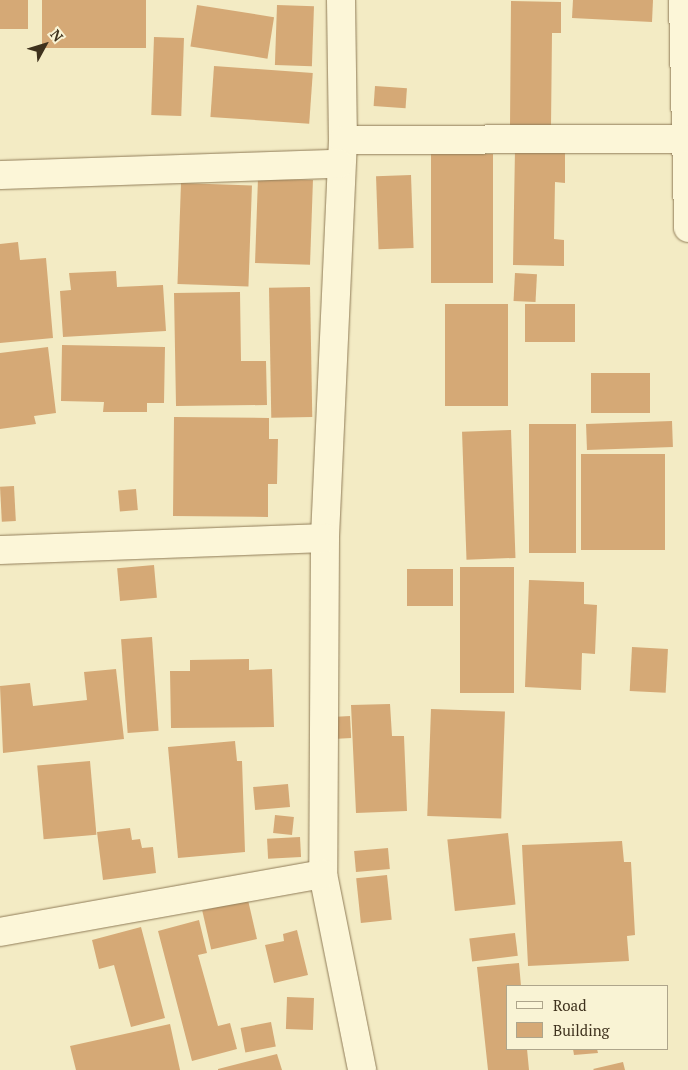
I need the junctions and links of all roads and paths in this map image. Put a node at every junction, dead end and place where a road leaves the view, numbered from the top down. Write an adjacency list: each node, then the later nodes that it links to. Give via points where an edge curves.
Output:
1 (341, 0): 5 (street)
2 (683, 0): 3 (street)
3 (686, 94): 4 (street)
4 (683, 139): 5 (street); 7 (street)
5 (341, 152): 6 (street); 8 (street)
6 (0, 175)
7 (688, 228)
8 (325, 538): 9 (street); 10 (street)
9 (0, 550)
10 (323, 874): 11 (street); 12 (street)
11 (0, 932)
12 (362, 1070)

